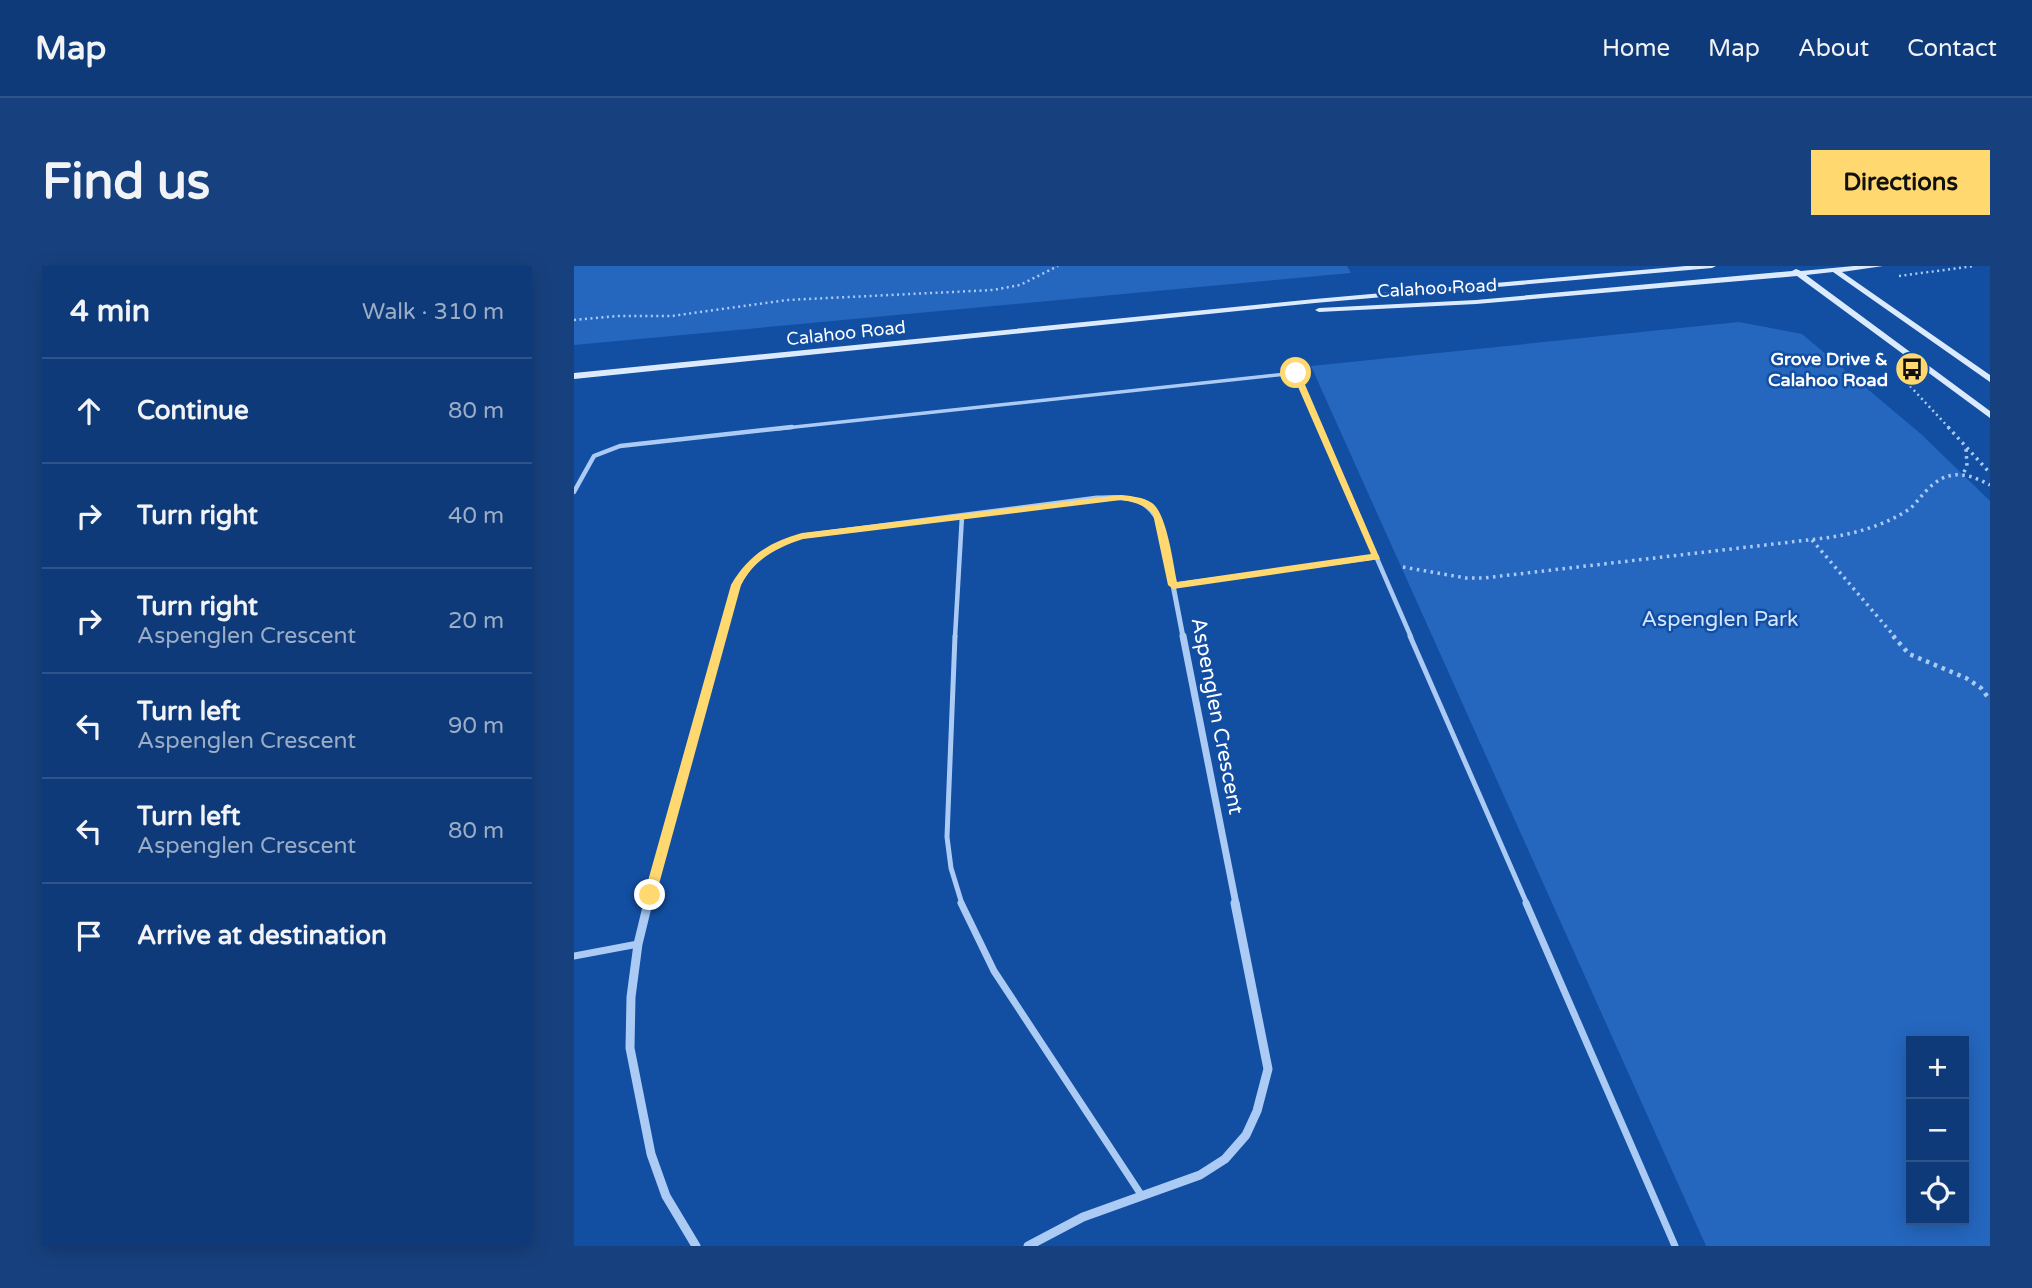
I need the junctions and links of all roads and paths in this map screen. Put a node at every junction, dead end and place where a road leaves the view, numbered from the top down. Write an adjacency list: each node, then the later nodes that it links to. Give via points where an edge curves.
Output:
1 (1058, 266): 9 (path, via 1020,285 993,290 788,300 672,316)
2 (1712, 266): 10 (street, Calahoo Road)
3 (1790, 266): 7 (street)
4 (1880, 266): 6 (street, Calahoo Road)
5 (1975, 266): 8 (path)
6 (1832, 268): 7 (street, Calahoo Road); 12 (street)
7 (1799, 273): 10 (street, Calahoo Road, via 1476,302); 14 (street)
8 (1896, 276)
9 (574, 320)
10 (1122, 322): 11 (street, Calahoo Road)
11 (574, 376)
12 (1990, 379)
13 (1908, 385): 15 (path)
14 (1990, 415)
15 (1966, 448): 16 (path); 17 (path)
16 (1964, 472): 18 (path); 21 (path, via 1941,477 1911,508 1879,525)
17 (1990, 473)
18 (1990, 485)
19 (574, 492): 22 (lane, via 594,456 620,446 1296,373)
20 (962, 516): 24 (street, Aspenglen Crescent, via 1097,498 1137,499 1157,514); 26 (street, Aspenglen Crescent, via 802,536 777,544 745,570 736,585); 28 (lane, via 947,791 947,837 958,898 994,971)
21 (1812, 540): 23 (path, via 1484,578 1416,567); 25 (path, via 1909,654 1966,678)
22 (1377, 557): 23 (lane); 24 (lane)
23 (1382, 569): 31 (lane)
24 (1173, 585): 28 (street, Aspenglen Crescent, via 1268,1069 1261,1104 1246,1135 1223,1161 1195,1179)
25 (1990, 700)
26 (638, 944): 27 (lane); 29 (street, Aspenglen Crescent, via 630,1048 651,1154 666,1196)
27 (574, 956)
28 (1142, 1196): 30 (street, Aspenglen Crescent, via 1078,1220)
29 (696, 1246)
30 (1028, 1246)
31 (1675, 1246)

